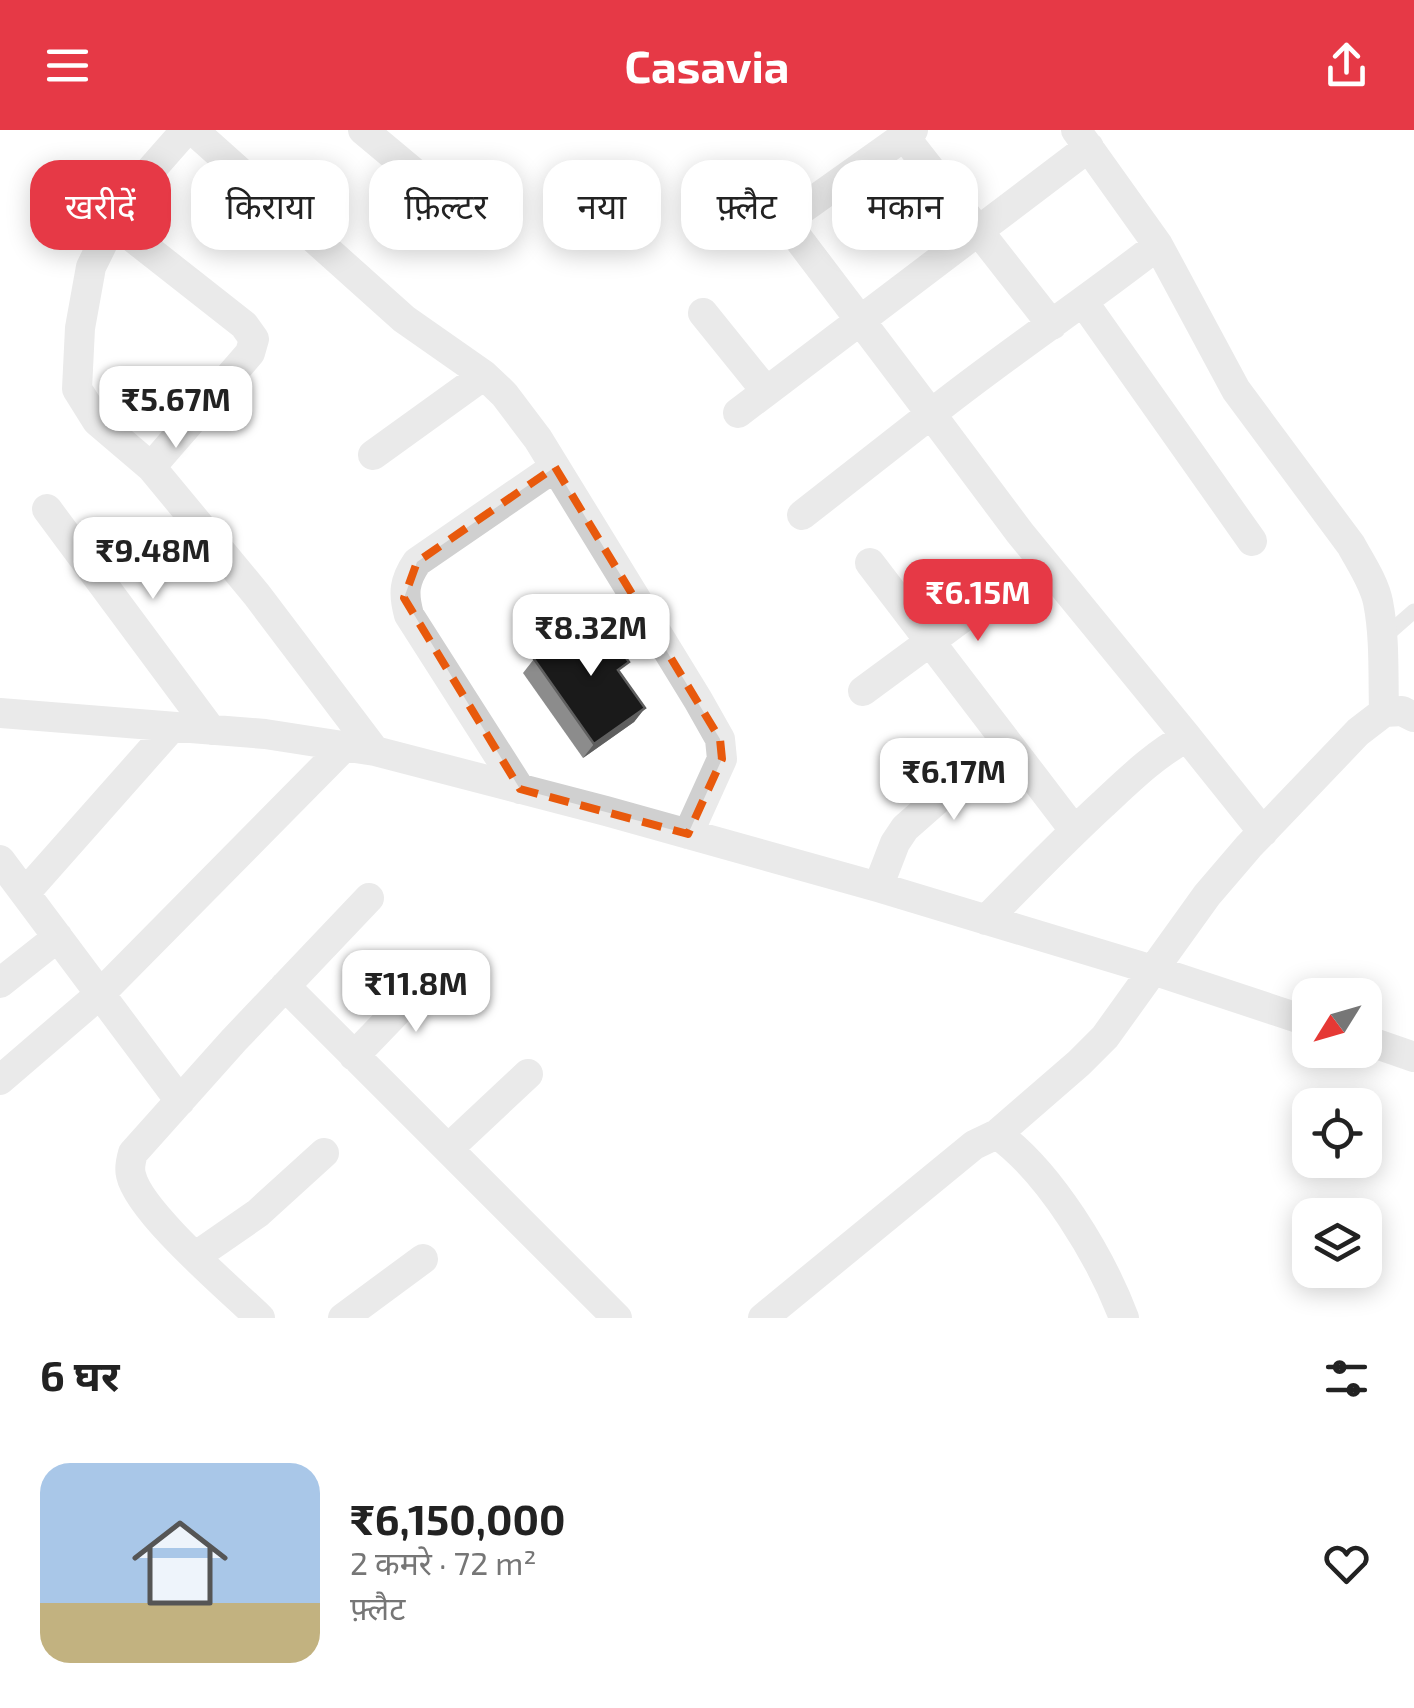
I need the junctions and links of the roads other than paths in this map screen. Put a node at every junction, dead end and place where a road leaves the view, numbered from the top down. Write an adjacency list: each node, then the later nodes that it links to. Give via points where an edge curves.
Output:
1 (190, 130): 5 (street); 15 (street, via 404,319)
2 (363, 130): 6 (street)
3 (909, 133): 7 (street); 13 (street, via 785,221)
4 (1083, 139): 7 (street); 8 (street)
5 (162, 160)
6 (399, 160)
7 (979, 230): 13 (street); 14 (street)
8 (1158, 245): 11 (street); 28 (street, via 1236,390 1351,545 1378,598)
9 (100, 250): 20 (street, via 80,328 77,389 98,421)
10 (148, 250): 20 (street, via 254,339 250,353)
11 (1084, 303): 14 (street); 24 (street)
12 (703, 313): 16 (street)
13 (860, 320): 16 (street); 18 (street)
14 (1052, 325): 18 (street)
15 (484, 375): 19 (street); 21 (street)
16 (766, 391): 17 (street)
17 (738, 412)
18 (931, 414): 23 (street); 35 (street)
19 (373, 455)
20 (151, 467): 38 (street)
21 (556, 467): 39 (street, via 417,562 406,578 410,615); 42 (street, via 720,739 722,759)
22 (47, 509): 34 (street)
23 (802, 514)
24 (1252, 541)
25 (870, 563): 29 (street)
26 (992, 596): 29 (street)
27 (1414, 611): 28 (lane)
28 (1382, 640): 31 (street)
29 (928, 642): 30 (street); 36 (street)
30 (864, 691)
31 (1404, 710): 41 (street, via 1358,732)
32 (0, 714): 33 (street)
33 (172, 727): 34 (street); 45 (street)
34 (211, 730): 37 (street)
35 (1186, 737): 40 (street); 41 (street)
36 (1004, 741): 40 (street); 44 (street, via 905,828)
37 (344, 746): 38 (street); 53 (street)
38 (375, 751): 39 (street)
39 (520, 788): 42 (street)
40 (1074, 830): 47 (street)
41 (1263, 832): 49 (street)
42 (688, 834): 44 (street)
43 (0, 860): 45 (street)
44 (878, 887): 47 (street)
45 (25, 893): 48 (street)
46 (369, 898): 52 (street)
47 (986, 920): 49 (street)
48 (58, 938): 51 (street); 53 (street)
49 (1153, 970): 54 (street); 61 (street, via 1105,1037)
50 (436, 972): 56 (street)
51 (0, 984)
52 (285, 986): 56 (street); 60 (street)
53 (100, 994): 59 (street); 60 (street)
54 (1292, 1016)
55 (1382, 1046): 57 (street)
56 (354, 1056): 62 (street)
57 (1414, 1056)
58 (528, 1074): 62 (street)
59 (0, 1080)
60 (180, 1100): 64 (street, via 132,1152 129,1171 159,1221)
61 (997, 1134): 69 (street, via 974,1145); 70 (street, via 1058,1198 1112,1285)
62 (448, 1149): 68 (street)
63 (324, 1154): 64 (street, via 258,1213)
64 (196, 1256): 66 (street)
65 (423, 1259): 67 (street)
66 (260, 1318)
67 (343, 1318)
68 (617, 1318)
69 (763, 1318)
70 (1124, 1318)

